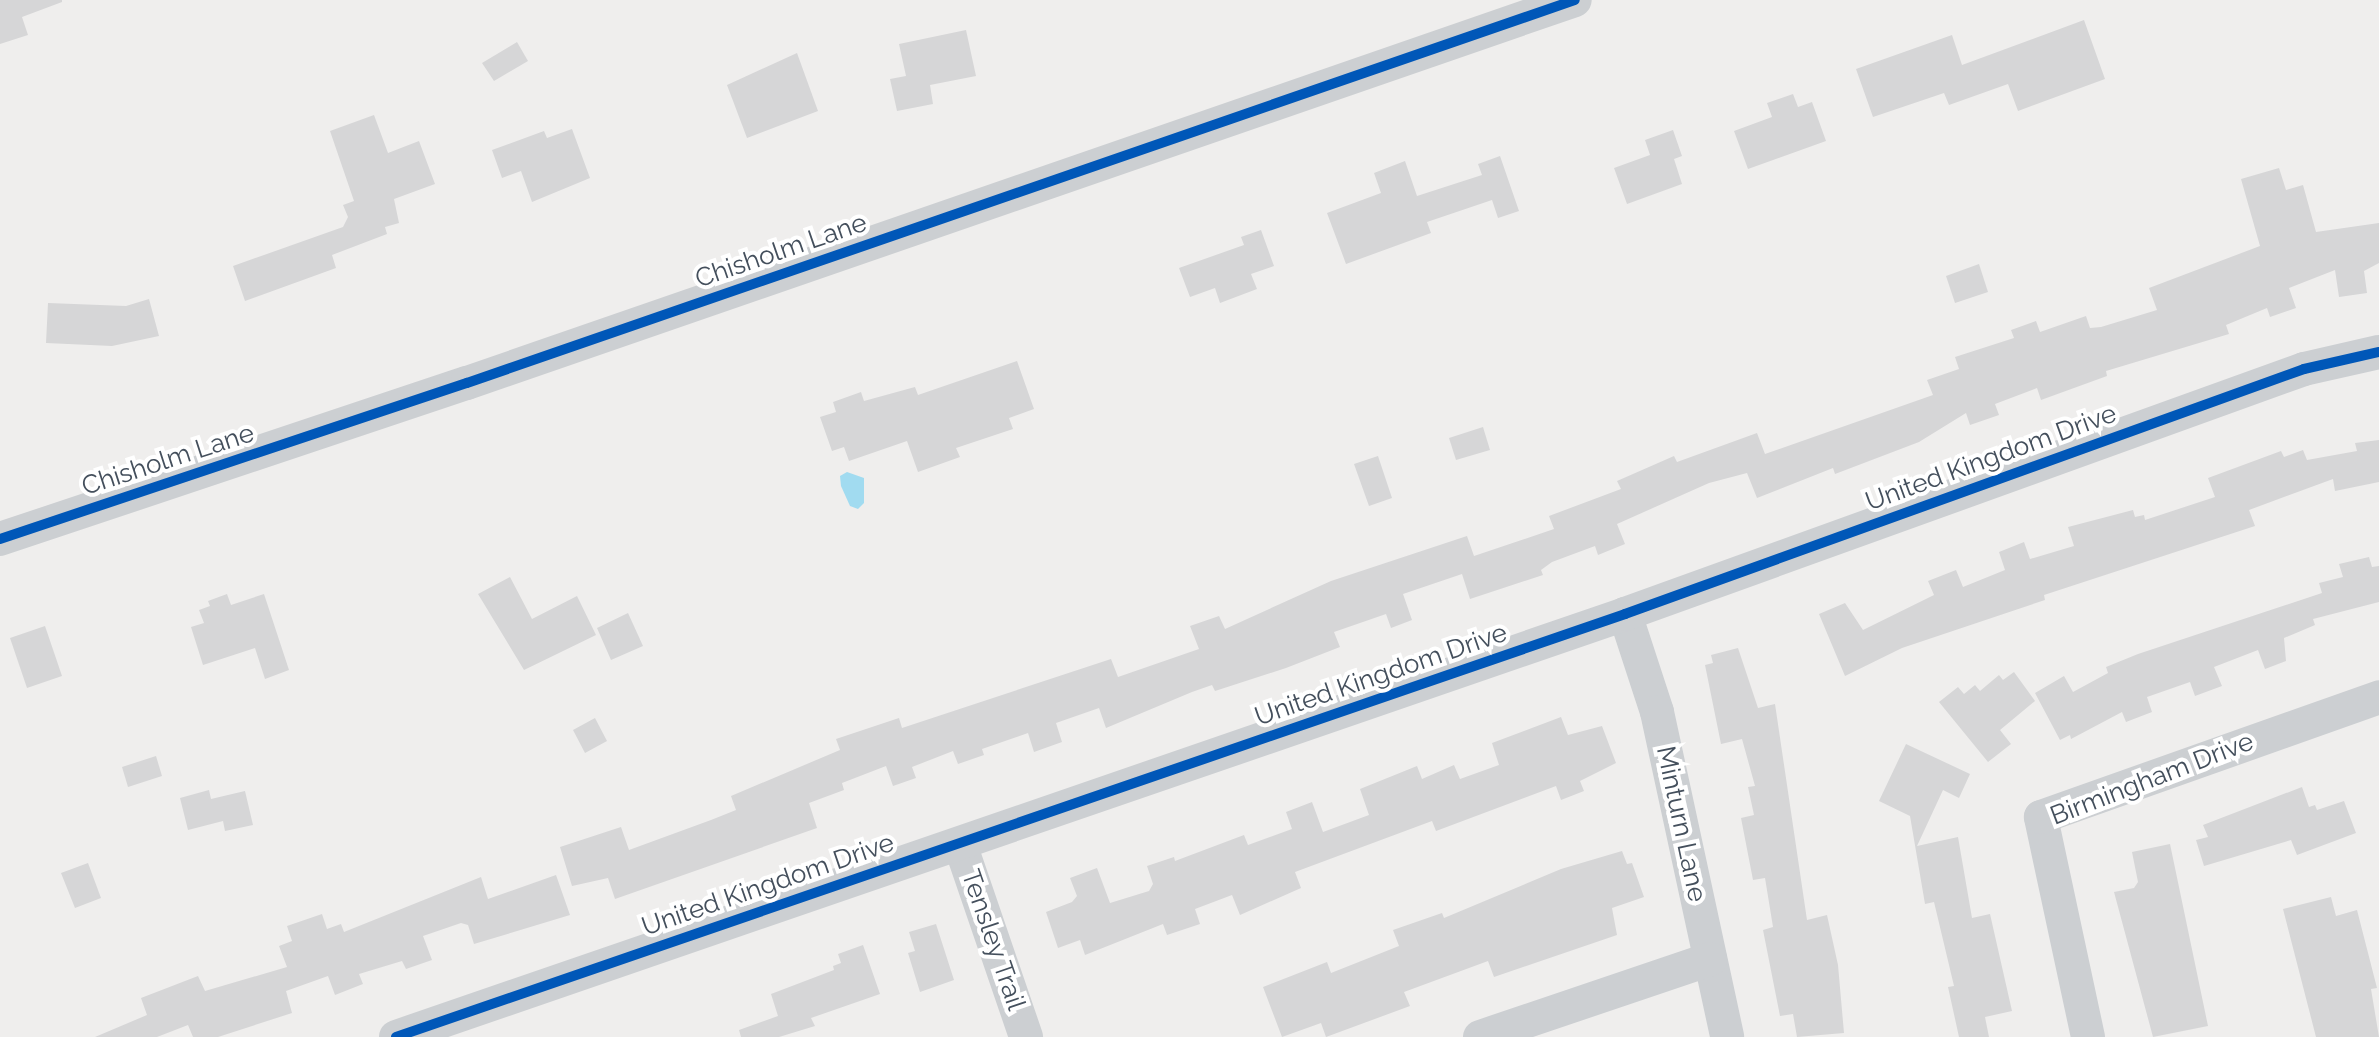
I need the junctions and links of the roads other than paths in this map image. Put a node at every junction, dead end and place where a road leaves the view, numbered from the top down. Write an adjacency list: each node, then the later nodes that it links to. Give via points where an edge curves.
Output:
1 (1575, 0): 3 (street, Chisholm Lane)
2 (2379, 352): 4 (street, United Kingdom Drive, via 2304,369)
3 (0, 539)
4 (1625, 614): 6 (street, United Kingdom Drive); 7 (street, Minturn Lane, via 1657,712)
5 (2379, 697): 12 (street, Birmingham Drive, via 2041,817)
6 (960, 844): 8 (street, United Kingdom Drive); 9 (street, Tensley Trail)
7 (1710, 959): 10 (street); 11 (street, Minturn Lane)
8 (396, 1037)
9 (1026, 1037)
10 (1480, 1037)
11 (1727, 1037)
12 (2088, 1037)

